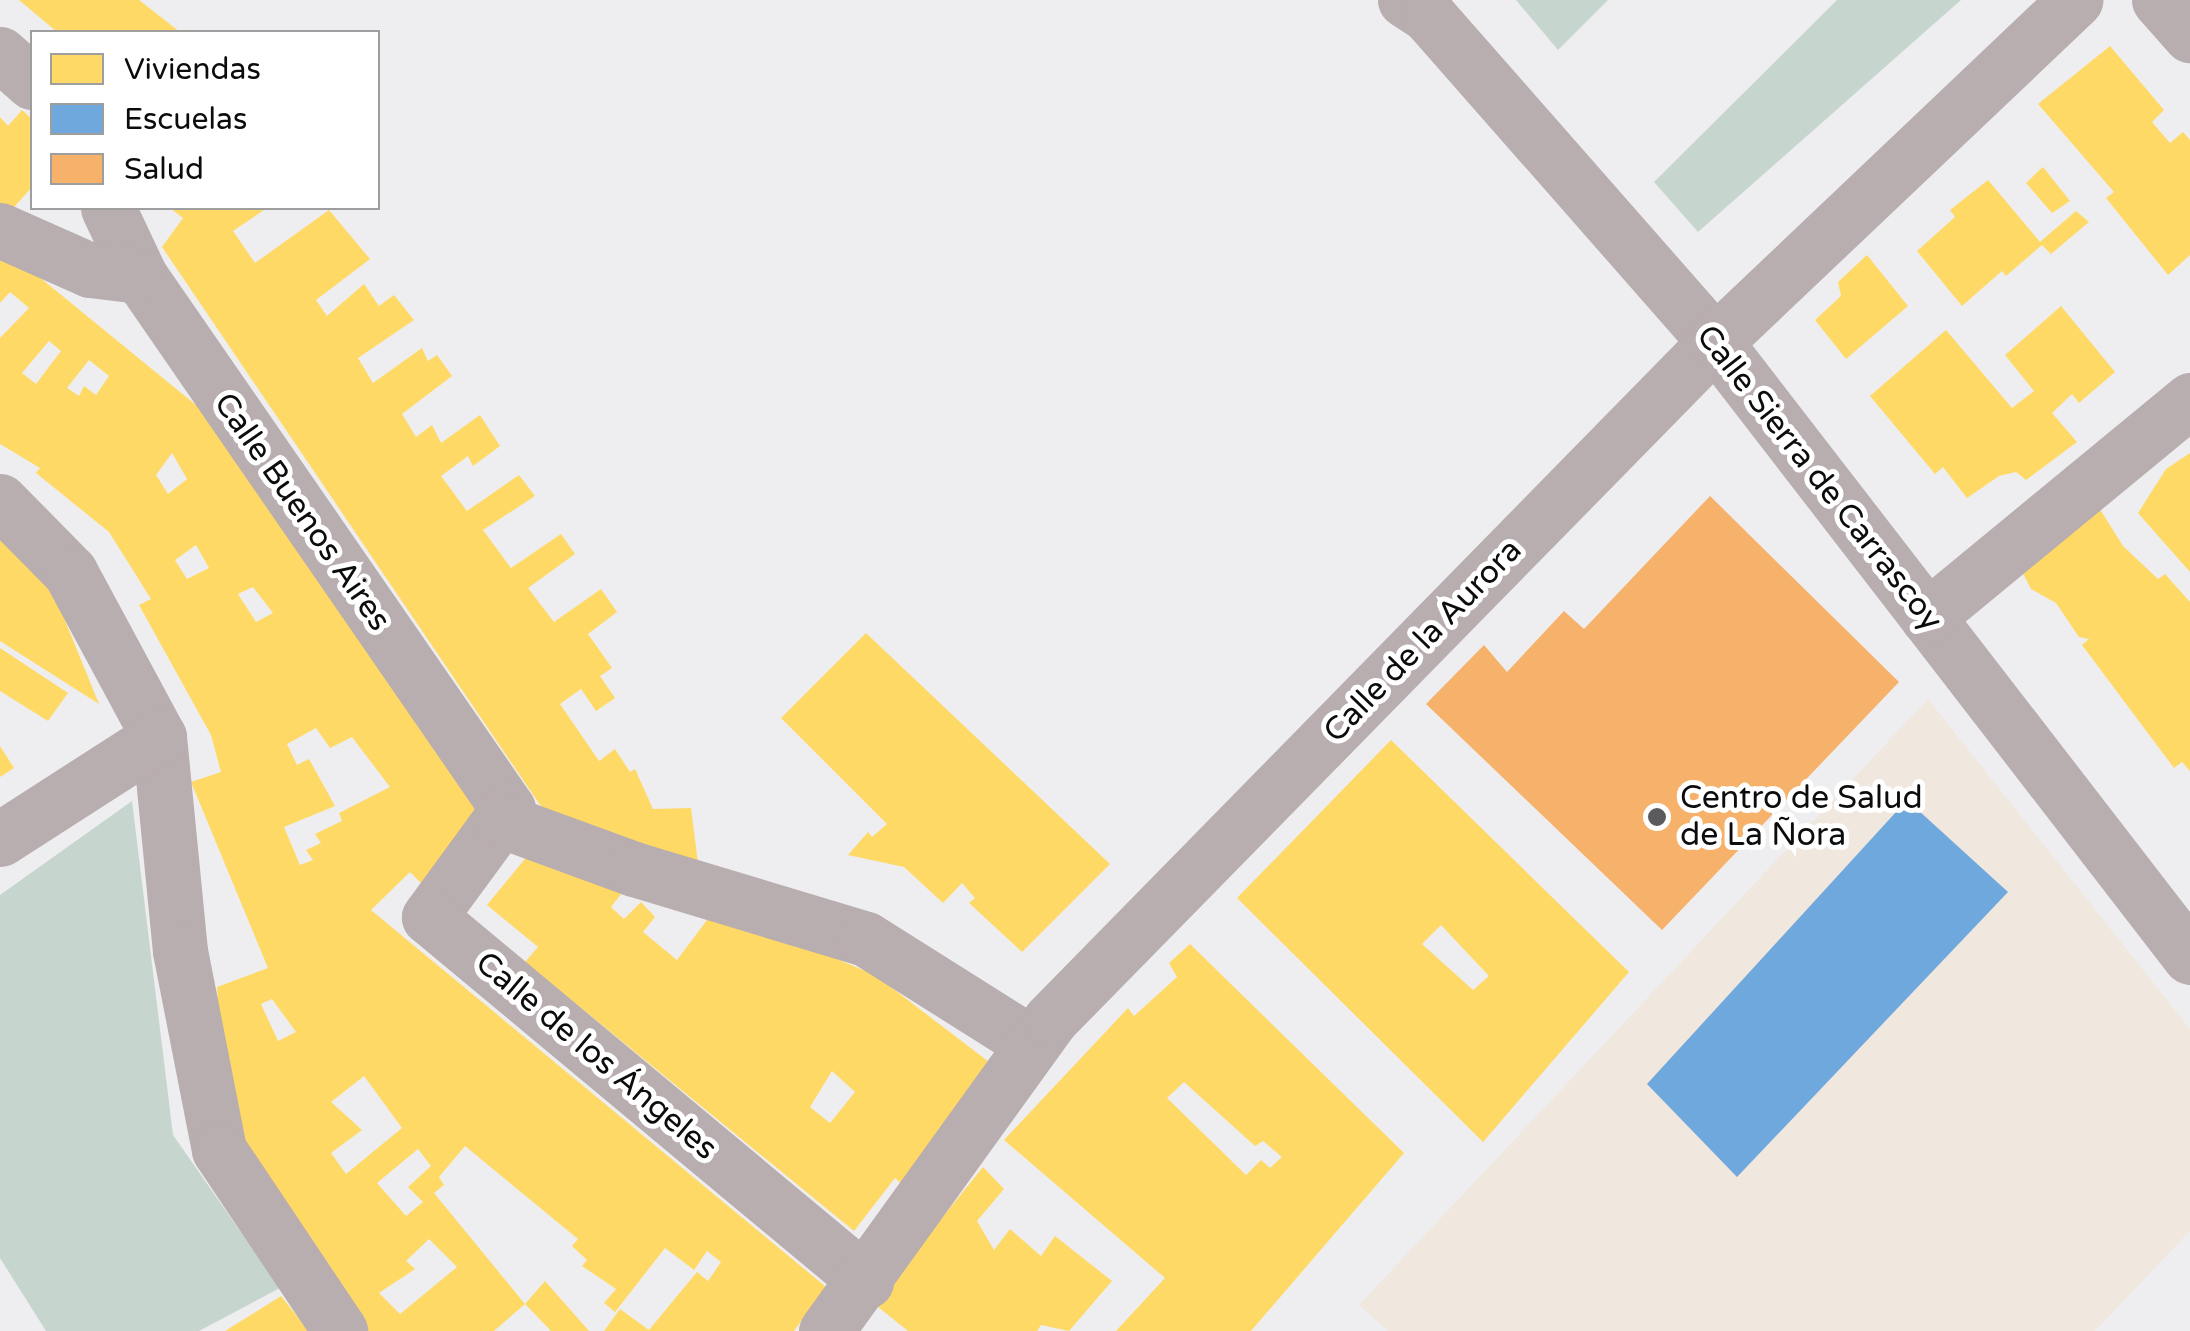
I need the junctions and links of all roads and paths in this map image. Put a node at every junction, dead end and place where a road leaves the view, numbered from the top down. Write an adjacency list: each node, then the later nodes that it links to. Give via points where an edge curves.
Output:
1 (2075, 0): 10 (street, Calle de la Aurora)
2 (2159, 0): 4 (street)
3 (1426, 5): 10 (street, Calle Sierra de Carrascoy)
4 (2190, 35)
5 (0, 54): 6 (street)
6 (30, 80)
7 (109, 210): 9 (street, Calle Buenos Aires)
8 (0, 230): 9 (street, via 90,270)
9 (140, 276): 15 (street, Calle Buenos Aires)
10 (1716, 342): 13 (street, Calle Sierra de Carrascoy); 18 (street, Calle de la Aurora)
11 (2190, 400): 13 (street)
12 (0, 501): 14 (street, via 70,572)
13 (1927, 617): 17 (street, Calle Sierra de Carrascoy)
14 (159, 737): 16 (street); 20 (street, via 180,950 218,1150)
15 (504, 815): 18 (street, via 634,870 866,939); 19 (street, Calle de los Ángeles, via 429,917)
16 (0, 839)
17 (2190, 957)
18 (1033, 1044): 19 (street, Calle de la Aurora)
19 (866, 1281): 21 (street, Calle de la Aurora)
20 (340, 1331)
21 (826, 1331)

